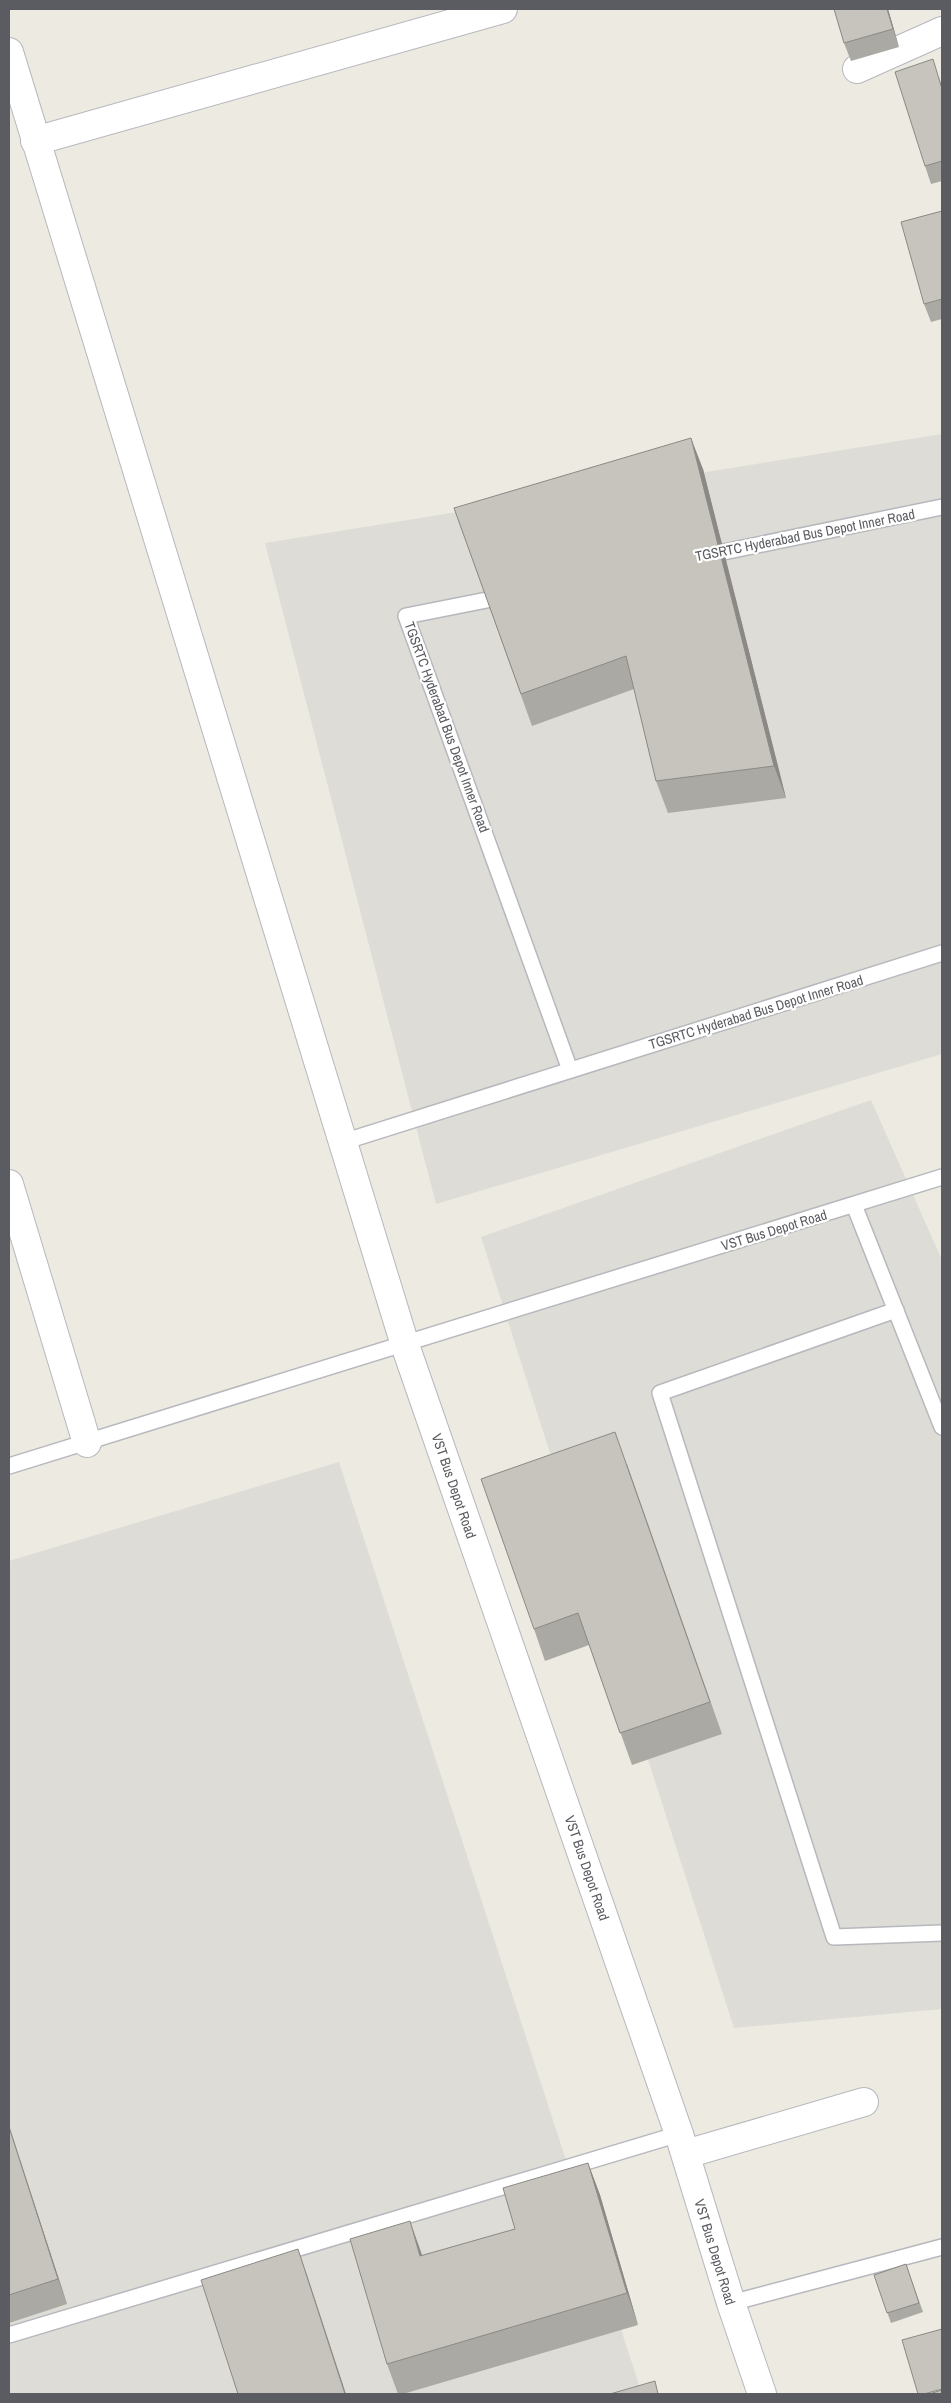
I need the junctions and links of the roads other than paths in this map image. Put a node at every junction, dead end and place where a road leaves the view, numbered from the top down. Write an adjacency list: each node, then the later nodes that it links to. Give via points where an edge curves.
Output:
1 (503, 9): 5 (street)
2 (942, 31): 4 (street)
3 (9, 52): 5 (street)
4 (857, 69)
5 (35, 141): 11 (street)
6 (942, 508): 7 (lane, TGSRTC Hyderabad Bus Depot Inner Road)
7 (689, 559)
8 (523, 593): 10 (lane, TGSRTC Hyderabad Bus Depot Inner Road, via 406,616)
9 (942, 954): 10 (lane, TGSRTC Hyderabad Bus Depot Inner Road)
10 (570, 1070): 11 (lane, TGSRTC Hyderabad Bus Depot Inner Road)
11 (343, 1142): 16 (street)
12 (942, 1177): 14 (lane, VST Bus Depot Road)
13 (9, 1184): 18 (street)
14 (854, 1205): 15 (lane); 16 (lane, VST Bus Depot Road)
15 (896, 1310): 17 (lane); 20 (lane, via 660,1394 834,1938)
16 (405, 1345): 18 (lane, VST Bus Depot Road); 22 (street, VST Bus Depot Road)
17 (942, 1427)
18 (87, 1442): 19 (lane, VST Bus Depot Road)
19 (9, 1466)
20 (942, 1933)
21 (864, 2102): 22 (street)
22 (682, 2144): 24 (street, VST Bus Depot Road); 25 (lane)
23 (942, 2247): 24 (lane)
24 (730, 2303): 26 (street, VST Bus Depot Road)
25 (9, 2335)
26 (762, 2394)

